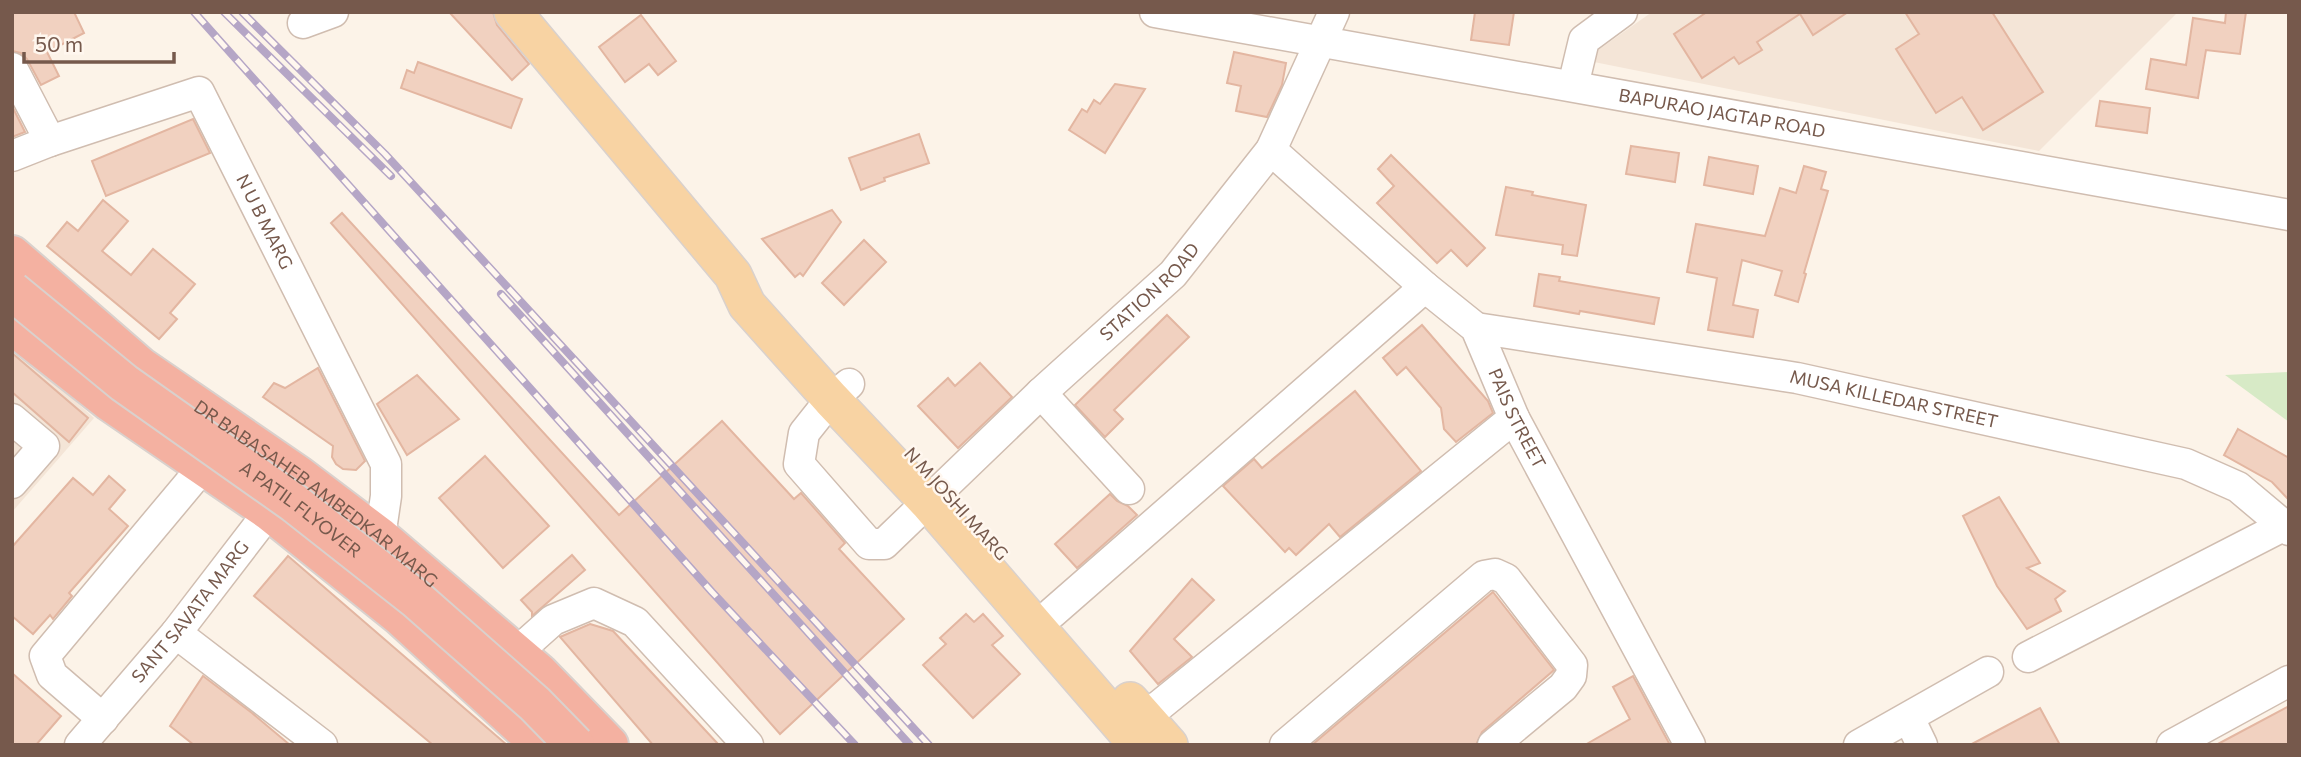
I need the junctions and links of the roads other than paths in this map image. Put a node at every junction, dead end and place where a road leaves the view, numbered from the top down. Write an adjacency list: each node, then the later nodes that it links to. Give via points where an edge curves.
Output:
1 (333, 12): 6 (street)
2 (513, 12): 19 (main road, N M JOSHI MARG, via 733,275 763,288)
3 (1155, 12): 7 (street, BAPURAO JAGTAP ROAD)
4 (1334, 12): 7 (street, STATION ROAD)
5 (1622, 12): 9 (street, via 1584,40)
6 (303, 23)
7 (1320, 40): 9 (street, BAPURAO JAGTAP ROAD); 11 (street, STATION ROAD)
8 (12, 68): 10 (street)
9 (1573, 86): 13 (street, BAPURAO JAGTAP ROAD)
10 (50, 141): 12 (street, N U B MARG); 30 (street, N U B MARG, via 199,92 386,464)
11 (1271, 150): 15 (street, PAIS STREET); 20 (street, STATION ROAD, via 1173,274)
12 (12, 156)
13 (2289, 215)
14 (12, 255): 24 (highway, DR BABASAHEB AMBEDKAR MARG, via 141,367)
15 (1425, 287): 18 (street, PAIS STREET); 31 (street)
16 (12, 291): 43 (highway, A PATIL FLYOVER, bridge, via 124,383 295,503 406,592)
17 (12, 325): 23 (highway)
18 (1476, 328): 21 (street, PAIS STREET); 29 (street, MUSA KILLEDAR STREET, via 1797,378 2186,464 2238,486)
19 (840, 392): 27 (main road, N M JOSHI MARG); 27 (street, STATION ROAD, via 804,433 799,464 869,544 884,544)
20 (1041, 393): 26 (street); 27 (street, STATION ROAD)
21 (1514, 418): 39 (street); 48 (street, PAIS STREET)
22 (12, 419): 25 (street, via 44,446)
23 (202, 467): 28 (highway); 38 (street, via 45,656 52,675)
24 (298, 475): 28 (street, SANT SAVATA MARG); 30 (highway, DR BABASAHEB AMBEDKAR MARG)
25 (12, 483)
26 (1129, 489)
27 (935, 495): 31 (main road, N M JOSHI MARG); 39 (main road, N M JOSHI MARG)
28 (269, 511): 32 (street, SANT SAVATA MARG); 40 (highway, via 401,617)
29 (2287, 528): 34 (street)
30 (380, 537): 33 (highway, DR BABASAHEB AMBEDKAR MARG)
31 (1052, 613): 39 (main road, N M JOSHI MARG)
32 (176, 632): 38 (street, SANT SAVATA MARG); 42 (street)
33 (516, 653): 44 (highway, DR BABASAHEB AMBEDKAR MARG); 45 (street, via 553,621 594,603 635,622)
34 (2028, 657)
35 (1988, 672): 37 (street)
36 (2289, 681): 51 (street)
37 (1909, 718): 49 (street); 50 (street)
38 (103, 719): 41 (street, SANT SAVATA MARG)
39 (1145, 735)
40 (533, 742)
41 (80, 745)
42 (322, 745)
43 (575, 745)
44 (609, 745)
45 (748, 745)
46 (1285, 745): 47 (street, via 1484,576 1495,574 1506,579 1572,665 1563,687)
47 (1493, 745)
48 (1690, 745)
49 (1859, 745)
50 (1922, 745)
51 (2172, 745)

